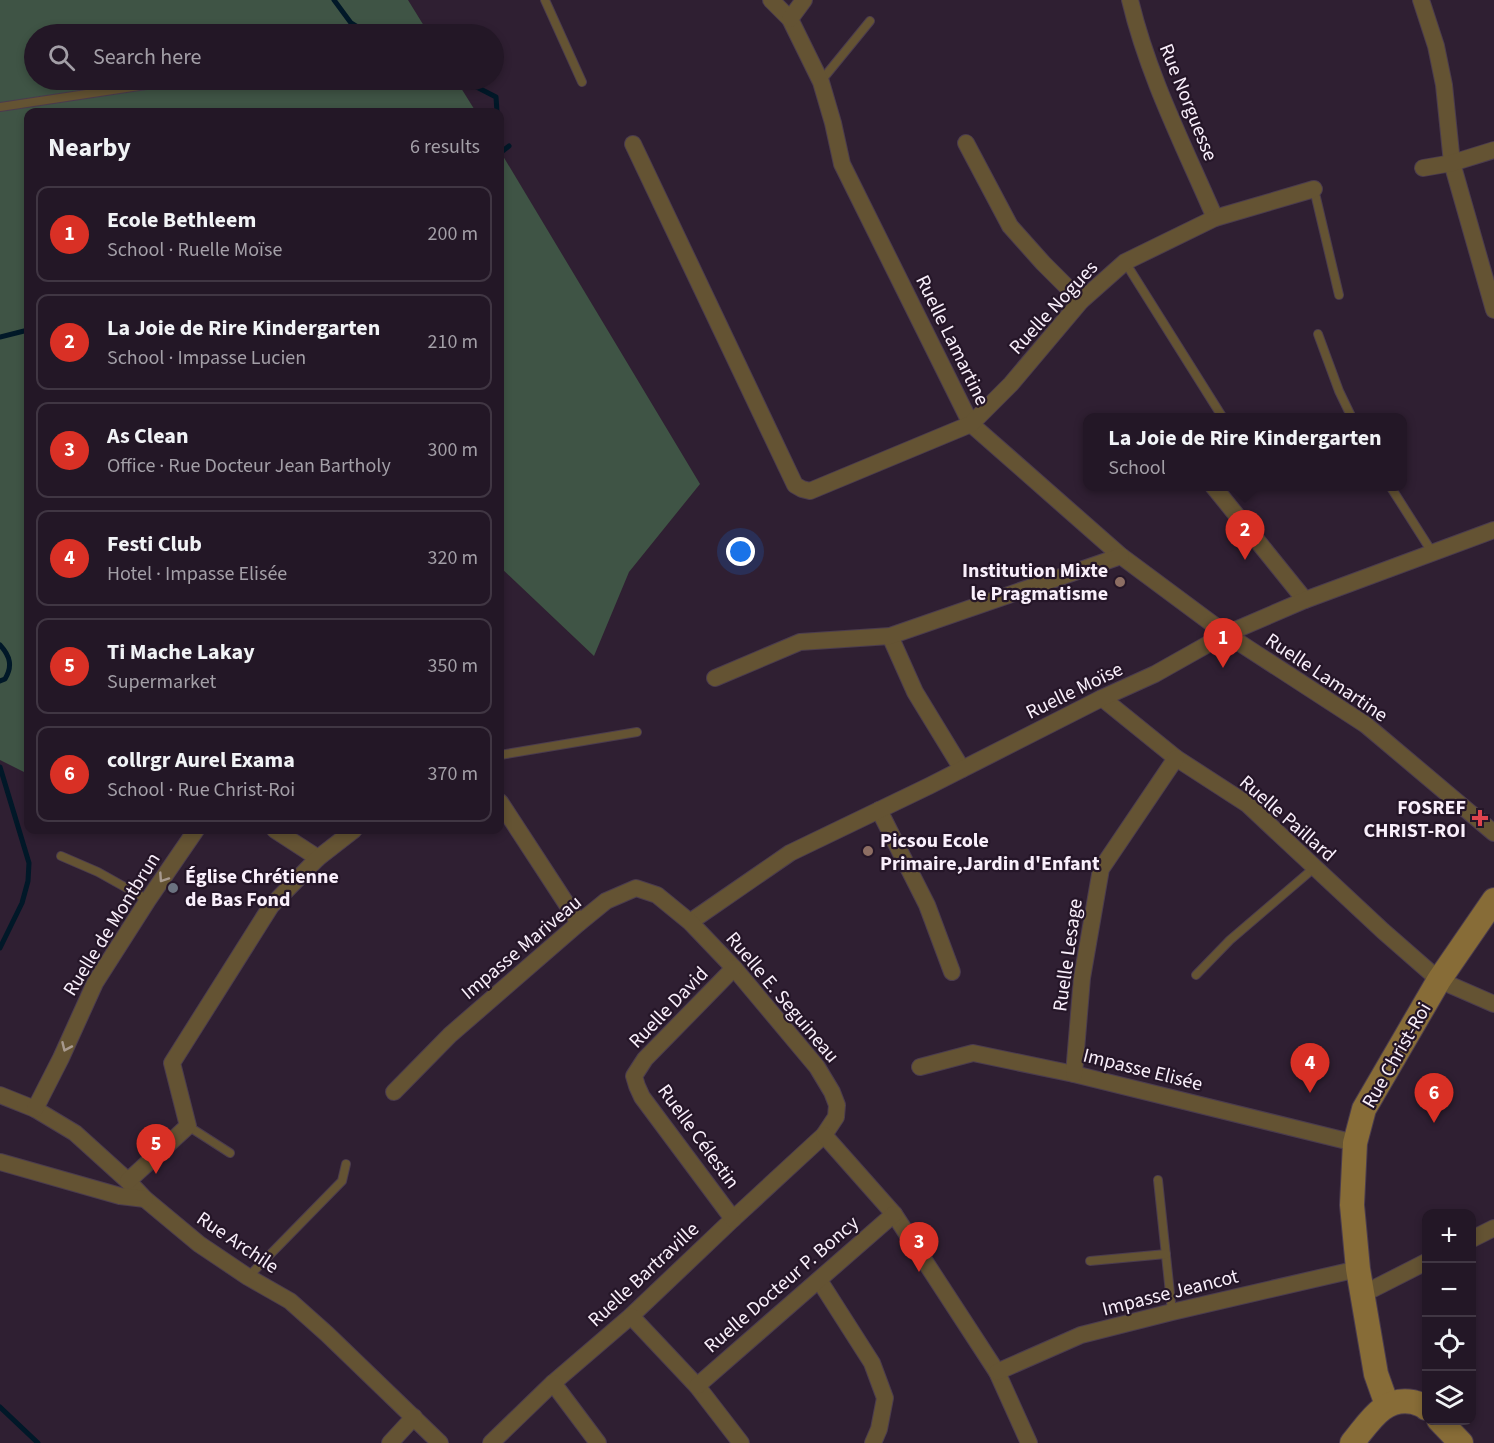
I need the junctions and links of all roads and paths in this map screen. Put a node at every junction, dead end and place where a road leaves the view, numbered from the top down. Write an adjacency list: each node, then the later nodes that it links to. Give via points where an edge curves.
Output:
1 (545, 0): 8 (lane)
2 (771, 0): 6 (street, Ruelle Lamartine)
3 (804, 0): 6 (street)
4 (1130, 0): 18 (street, Rue Norguesse, via 1157,86)
5 (1421, 0): 15 (street, via 1444,85)
6 (790, 19): 9 (street, Ruelle Lamartine)
7 (870, 21): 9 (lane)
8 (582, 82)
9 (821, 82): 26 (street, Ruelle Lamartine, via 842,164)
10 (113, 90): 11 (lane)
11 (0, 107)
12 (966, 143): 21 (street, via 1010,226)
13 (633, 144): 26 (street, via 795,484 810,491)
14 (1494, 150): 15 (street)
15 (1452, 163): 16 (street); 22 (street)
16 (1423, 168)
17 (1314, 189): 18 (street, Ruelle Nogues); 20 (lane)
18 (1215, 218): 19 (street, Ruelle Nogues)
19 (1125, 262): 21 (street, Ruelle Nogues); 24 (lane)
20 (1339, 295)
21 (1082, 301): 26 (street, Ruelle Nogues)
22 (1494, 310)
23 (1318, 334): 25 (lane)
24 (1220, 413)
25 (1350, 413)
26 (971, 424): 31 (street, Ruelle Lamartine)
27 (1217, 491): 32 (street)
28 (1393, 491): 30 (lane)
29 (1494, 530): 30 (street, Ruelle Moïse)
30 (1432, 552): 32 (street, Ruelle Moïse)
31 (1121, 555): 33 (street, Ruelle Lamartine); 34 (street)
32 (1305, 600): 33 (street, Ruelle Moïse)
33 (1226, 634): 36 (street, Ruelle Moïse); 43 (street, Ruelle Lamartine, via 1366,725)
34 (890, 636): 35 (street, via 800,642); 40 (street, via 915,692)
35 (715, 678)
36 (1102, 698): 39 (street, Ruelle Paillard); 40 (street, Ruelle Moïse)
37 (637, 732): 38 (lane)
38 (504, 754)
39 (1176, 758): 49 (street, Ruelle Paillard, via 1247,804); 60 (street, Ruelle Lesage, via 1101,869 1082,978)
40 (962, 769): 42 (street, Ruelle Moïse)
41 (504, 808): 53 (street)
42 (879, 810): 52 (street, Ruelle Moïse, via 790,853); 55 (street, via 927,905)
43 (1494, 833)
44 (193, 834): 50 (street, Ruelle de Montbrun, one-way to 50)
45 (281, 834): 48 (street)
46 (349, 834): 48 (street)
47 (61, 856): 50 (lane)
48 (318, 858): 65 (street, via 271,906 172,1063)
49 (1314, 868): 56 (lane, via 1230,939); 57 (street, Ruelle Paillard)
50 (148, 900): 64 (street, Ruelle de Montbrun, one-way to 64, via 95,983)
51 (1494, 900): 57 (street, Rue Christ-Roi)
52 (690, 922): 53 (street, Impasse Mariveau, via 657,895 636,888 606,901); 54 (street, Ruelle E. Seguineau)
53 (579, 923): 62 (street, Impasse Mariveau, via 450,1035)
54 (734, 968): 61 (street, Ruelle David, via 645,1059); 66 (street, Ruelle E. Seguineau, via 817,1067 832,1092 837,1104 836,1117)
55 (952, 972)
56 (1196, 975)
57 (1439, 980): 58 (street, Ruelle Paillard); 67 (street, Rue Christ-Roi, via 1364,1109)
58 (1494, 1004)
59 (920, 1067): 60 (street, Impasse Elisée, via 973,1053)
60 (1074, 1074): 67 (street, Impasse Elisée)
61 (634, 1076): 75 (street, Ruelle Célestin, via 642,1097)
62 (394, 1092)
63 (0, 1095): 64 (street, Rue Archile)
64 (35, 1109): 71 (street, Rue Archile, via 75,1133)
65 (188, 1126): 68 (lane); 71 (street)
66 (824, 1135): 74 (street); 75 (street, Ruelle Bartraville)
67 (1355, 1143): 81 (street, Rue Christ-Roi, via 1352,1205)
68 (230, 1153)
69 (0, 1162): 73 (street, via 120,1196)
70 (346, 1164): 82 (lane, via 342,1181)
71 (128, 1180): 73 (street, Rue Archile)
72 (1158, 1180): 78 (lane)
73 (145, 1199): 82 (street, Rue Archile)
74 (894, 1214): 83 (street, Ruelle Docteur P. Boncy); 87 (street)
75 (733, 1219): 86 (street, Ruelle Bartraville)
76 (1494, 1228): 77 (street)
77 (1476, 1237)
78 (1166, 1254): 79 (lane); 85 (lane)
79 (1090, 1261)
80 (1424, 1263): 84 (street)
81 (1358, 1269): 84 (street, Rue Christ-Roi); 85 (street, Impasse Jeancot)
82 (248, 1277): 92 (street, Rue Archile, via 290,1301)
83 (819, 1280): 89 (street, Ruelle Docteur P. Boncy); 99 (street, via 872,1363 885,1398)
84 (1363, 1294): 90 (street, Rue Christ-Roi, via 1376,1374)
85 (1172, 1312): 87 (street, Impasse Jeancot, via 1081,1335)
86 (631, 1316): 88 (street, Ruelle Bartraville); 89 (street)
87 (997, 1372): 100 (street)
88 (554, 1383): 96 (street, Ruelle Bartraville); 97 (street)
89 (697, 1386): 98 (street)
90 (1387, 1404): 91 (street, via 1404,1401); 101 (street)
91 (1422, 1405)
92 (414, 1417): 94 (street); 95 (street, Rue Archile)
93 (1444, 1425): 102 (street)
94 (390, 1443)
95 (440, 1443)
96 (491, 1443)
97 (598, 1443)
98 (741, 1443)
99 (873, 1443)
100 (1029, 1443)
101 (1352, 1443)
102 (1461, 1443)

